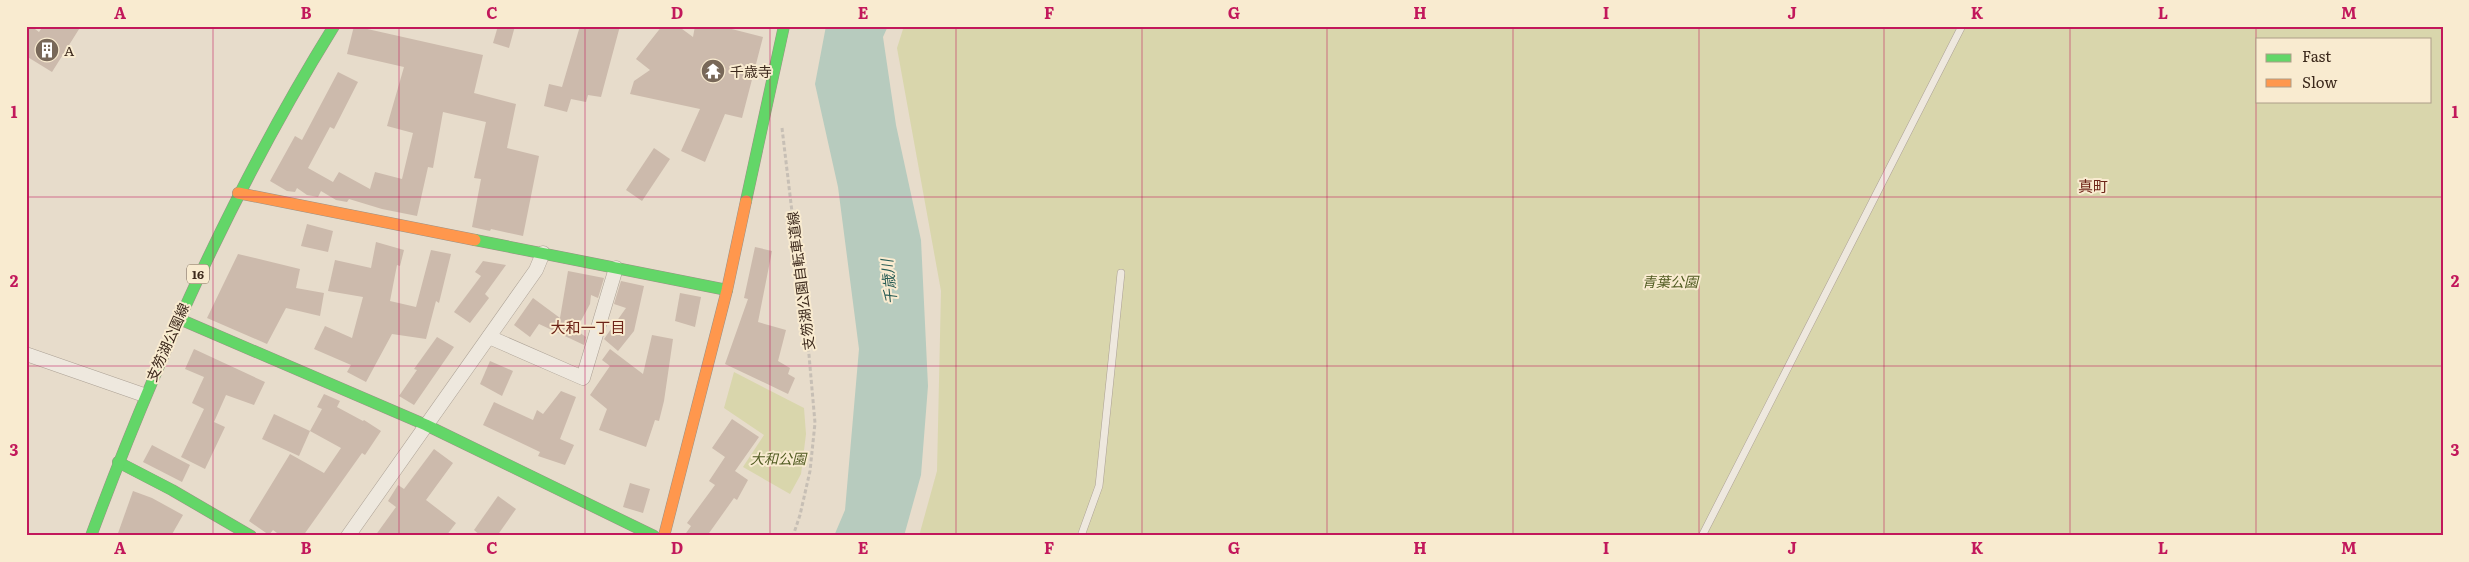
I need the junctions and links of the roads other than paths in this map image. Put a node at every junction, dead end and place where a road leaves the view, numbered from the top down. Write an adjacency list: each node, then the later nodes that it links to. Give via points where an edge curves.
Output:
1 (334, 26): 4 (street, 支笏湖公園線 / 16, via 278,118)
2 (784, 26): 8 (street)
3 (1962, 26): 21 (lane)
4 (238, 193): 5 (street); 9 (street, 支笏湖公園線 / 16)
5 (543, 253): 6 (street); 10 (street, via 536,270)
6 (616, 268): 8 (street); 10 (street, via 583,378)
7 (1121, 274): 20 (lane, via 1100,486)
8 (727, 290): 19 (street)
9 (177, 318): 12 (street, 支笏湖公園線 / 16); 13 (street)
10 (489, 337): 13 (street)
11 (26, 354): 12 (street)
12 (144, 395): 14 (street, 支笏湖公園線 / 16)
13 (426, 426): 17 (street); 18 (street)
14 (118, 462): 15 (street, 支笏湖公園線 / 16); 16 (street)
15 (91, 536)
16 (251, 536)
17 (348, 536)
18 (654, 536)
19 (664, 536)
20 (1081, 536)
21 (1702, 536)

